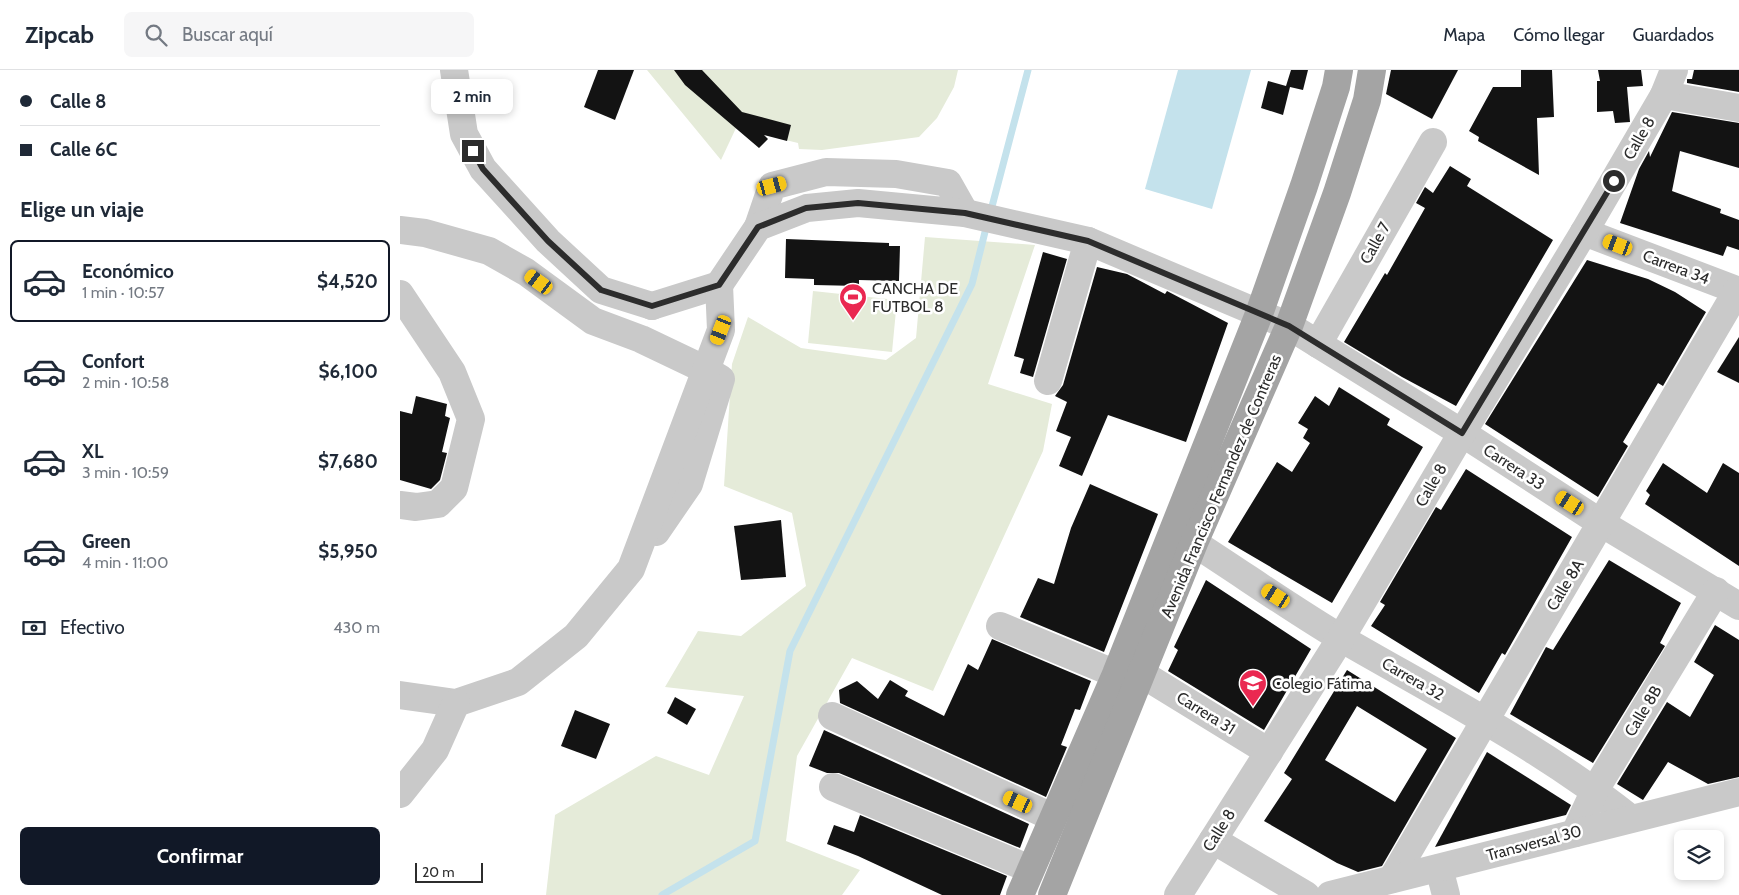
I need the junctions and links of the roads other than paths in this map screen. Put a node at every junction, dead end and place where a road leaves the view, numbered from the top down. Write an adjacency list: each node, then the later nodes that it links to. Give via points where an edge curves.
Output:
1 (454, 70): 14 (street, via 464,134 483,169 548,241 601,290)
2 (1339, 70): 15 (main road, Avenida Francisco Fernandez de Contreras, via 1310,168)
3 (1372, 70): 16 (main road, Avenida Francisco Fernandez de Contreras, via 1367,100 1337,193)
4 (1674, 70): 5 (street, Calle 8)
5 (1664, 96): 6 (street); 9 (street, Calle 8)
6 (1739, 108)
7 (1433, 142): 18 (street, Calle 7)
8 (400, 230): 17 (street, via 425,233 489,251 526,272 593,321)
9 (1584, 232): 12 (street, Carrera 34); 21 (street, Calle 8)
10 (1088, 241): 11 (street, Carrera 33, via 973,215 948,182 896,174 826,172 772,186 758,227); 15 (street, Carrera 33); 20 (street)
11 (719, 285): 14 (street); 19 (street, via 721,330)
12 (1738, 291): 23 (street, Calle 8A)
13 (400, 294): 22 (street, via 452,372 471,419 454,488 438,504)
14 (652, 306): 17 (street)
15 (1259, 314): 16 (street, Carrera 33); 29 (main road, Avenida Francisco Fernandez de Contreras)
16 (1289, 326): 18 (street, Carrera 33); 24 (main road, Avenida Francisco Fernandez de Contreras)
17 (641, 340): 19 (street)
18 (1318, 344): 21 (street, Carrera 33)
19 (706, 370): 32 (street, via 721,379 689,484 631,569 576,636 518,682)
20 (1048, 381)
21 (1462, 433): 23 (street, Carrera 33); 28 (street, Calle 8)
22 (400, 506)
23 (1601, 523): 25 (street, Carrera 33); 34 (street, Calle 8A)
24 (1194, 543): 28 (street, Carrera 32); 30 (main road, Avenida Francisco Fernandez de Contreras)
25 (1716, 591): 26 (street, Carrera 33); 37 (street, Calle 8B)
26 (1739, 606)
27 (1000, 626): 29 (street)
28 (1341, 638): 34 (street, Carrera 32); 35 (street, Calle 8)
29 (1116, 674): 40 (main road, Avenida Francisco Fernandez de Contreras)
30 (1142, 674): 35 (street, Carrera 31); 48 (main road, Avenida Francisco Fernandez de Contreras)
31 (400, 696): 32 (street)
32 (456, 702): 39 (street, via 435,750)
33 (832, 716): 40 (street)
34 (1485, 720): 37 (street, Carrera 32); 46 (street, Calle 8A)
35 (1269, 752): 43 (street, Calle 8)
36 (833, 787): 45 (street)
37 (1595, 790): 41 (street, Carrera 32); 42 (street, Calle 8B)
38 (1739, 792): 41 (street, Transversal 30)
39 (400, 794)
40 (1052, 817): 45 (main road, Avenida Francisco Fernandez de Contreras)
41 (1630, 818): 42 (street, Transversal 30)
42 (1575, 833): 44 (street, Transversal 30)
43 (1213, 840): 49 (street, Calle 8); 50 (street)
44 (1439, 868): 46 (street, Transversal 30); 52 (street)
45 (1030, 869): 47 (main road, Avenida Francisco Fernandez de Contreras)
46 (1392, 878): 51 (street, Transversal 30)
47 (1020, 895)
48 (1052, 895)
49 (1178, 895)
50 (1306, 895)
51 (1330, 895)
52 (1446, 895)

